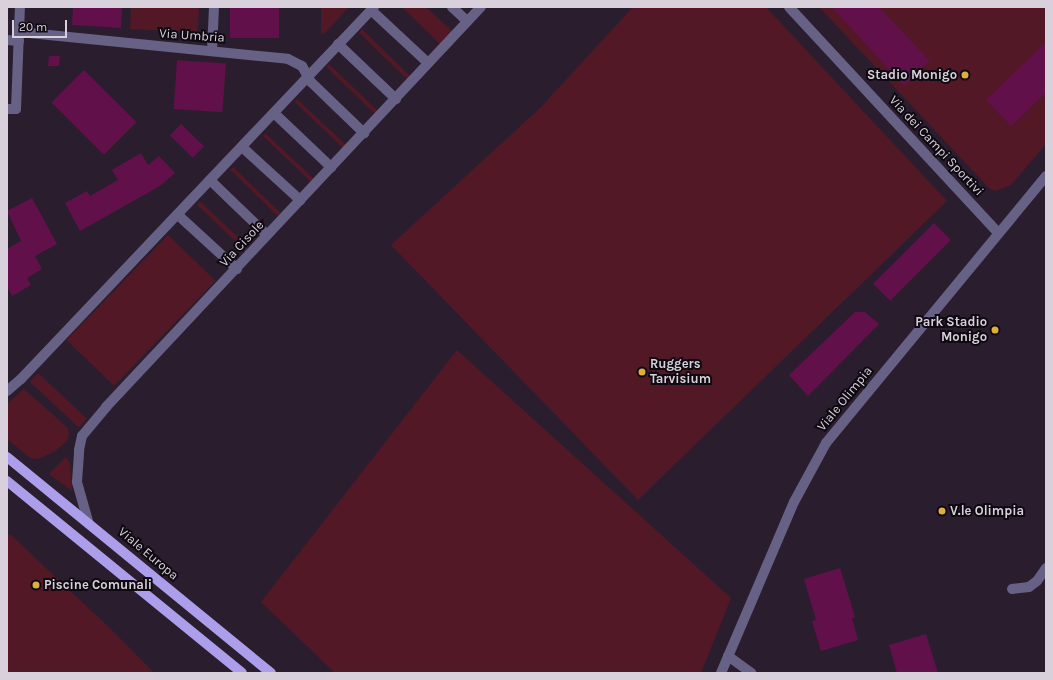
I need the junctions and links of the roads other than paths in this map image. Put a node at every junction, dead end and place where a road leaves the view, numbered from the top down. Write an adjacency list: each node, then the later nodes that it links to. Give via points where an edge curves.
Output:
1 (20, 7): 8 (street)
2 (214, 7): 11 (street)
3 (452, 7): 7 (street)
4 (481, 7): 7 (street, Via Cisole)
5 (789, 7): 24 (street, Via dei Campi Sportivi)
6 (372, 8): 10 (street); 12 (street)
7 (467, 22): 12 (street, Via Cisole)
8 (19, 36): 9 (street, Via Umbria); 11 (street, Via Umbria, via 50,34 63,38 124,41 170,49); 15 (street, via 16,109)
9 (7, 40)
10 (338, 44): 13 (street); 14 (street)
11 (212, 51): 13 (street, Via Umbria, via 288,59 302,66)
12 (428, 63): 14 (street, Via Cisole)
13 (308, 76): 16 (street); 17 (street, Via Umbria, via 311,82)
14 (396, 98): 17 (street, Via Cisole)
15 (7, 109)
16 (274, 113): 18 (street); 19 (street)
17 (364, 133): 19 (street, Via Cisole)
18 (242, 147): 21 (street); 22 (street)
19 (331, 167): 22 (street, Via Cisole)
20 (1046, 176): 24 (street, Viale Olimpia)
21 (210, 180): 23 (street); 25 (street)
22 (300, 200): 25 (street, Via Cisole)
23 (178, 214): 26 (street); 27 (street)
24 (998, 233): 33 (street, Viale Olimpia, via 826,443 794,502)
25 (267, 235): 26 (street, Via Cisole)
26 (237, 269): 30 (street, Via Cisole, via 106,407 82,436 77,482)
27 (7, 391)
28 (7, 457): 30 (main road, Viale Europa)
29 (7, 481): 34 (main road)
30 (88, 521): 35 (main road, Viale Europa)
31 (1046, 568): 32 (street, via 1029,587)
32 (1012, 589)
33 (728, 656): 36 (street, Viale Olimpia); 37 (street)
34 (242, 673)
35 (271, 673)
36 (721, 673)
37 (751, 673)

